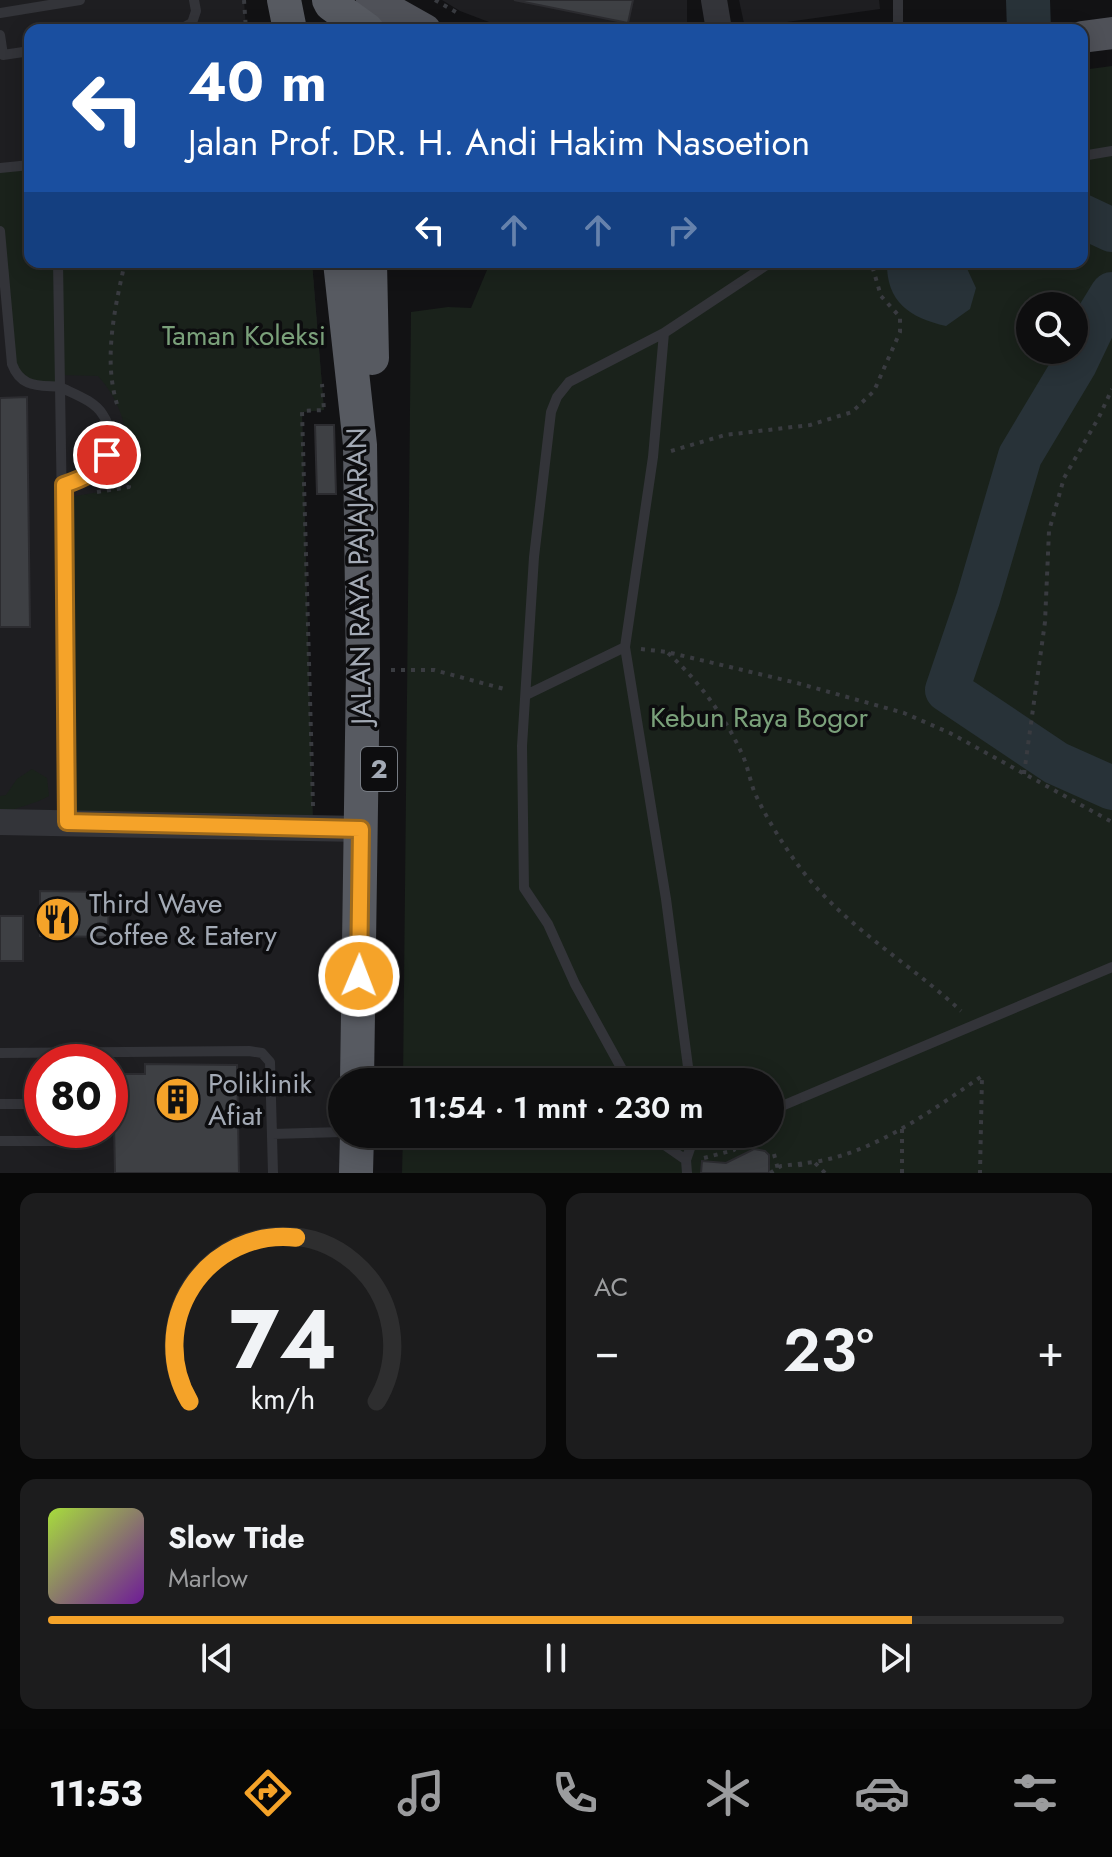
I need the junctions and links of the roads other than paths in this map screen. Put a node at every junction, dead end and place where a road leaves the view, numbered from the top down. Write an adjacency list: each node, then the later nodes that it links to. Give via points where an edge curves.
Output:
1 (80, 0): 7 (lane)
2 (194, 0): 9 (lane)
3 (284, 0): 10 (highway)
4 (329, 0): 8 (highway)
5 (714, 0): 12 (street)
6 (898, 0): 13 (lane)
7 (0, 13)
8 (366, 18): 11 (main road)
9 (190, 24)
10 (289, 24)
11 (396, 24)
12 (718, 24)
13 (898, 24)
14 (1112, 33): 16 (main road)
15 (0, 35): 18 (lane)
16 (1088, 36)
17 (24, 52): 18 (lane)
18 (2, 58)
19 (1112, 151): 20 (lane)
20 (1088, 155)
21 (24, 166): 22 (lane)
22 (0, 168)
23 (0, 231): 31 (lane, via 16,375 29,385)
24 (58, 268): 31 (lane)
25 (341, 268): 32 (highway, JALAN RAYA PAJAJARAN / 2)
26 (370, 268): 30 (highway)
27 (383, 268): 30 (main road, 2)
28 (762, 268): 29 (lane)
29 (664, 333): 34 (lane, via 653,457); 35 (lane, via 569,382 551,412 534,557)
30 (375, 377): 32 (highway); 44 (highway, 2, via 380,456)
31 (60, 387): 33 (lane); 33 (lane, via 103,414 109,434 107,455 99,468)
32 (360, 445): 38 (highway, JALAN RAYA PAJAJARAN / 2)
33 (64, 485): 37 (lane)
34 (625, 647): 35 (lane); 46 (lane)
35 (526, 695): 45 (lane, via 524,888)
36 (0, 822): 37 (street)
37 (67, 822): 38 (street)
38 (361, 829): 43 (highway, JALAN RAYA PAJAJARAN / 2)
39 (1112, 967): 49 (lane)
40 (0, 1053): 41 (lane)
41 (24, 1054)
42 (128, 1055): 51 (lane, via 262,1053 270,1062)
43 (357, 1068)
44 (378, 1068)
45 (621, 1068)
46 (688, 1068)
47 (0, 1104): 48 (lane)
48 (24, 1104)
49 (784, 1105)
50 (328, 1132): 51 (lane)
51 (272, 1134): 59 (lane)
52 (0, 1141): 53 (lane)
53 (24, 1141)
54 (357, 1148): 60 (highway)
55 (378, 1148): 61 (highway)
56 (671, 1148): 58 (lane)
57 (690, 1148): 58 (lane)
58 (686, 1160): 62 (lane)
59 (273, 1173)
60 (356, 1173)
61 (378, 1173)
62 (687, 1173)

